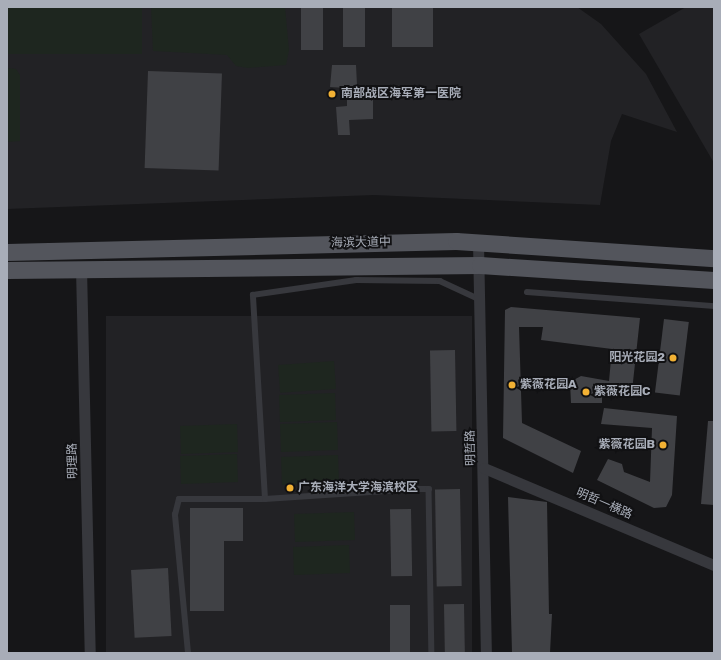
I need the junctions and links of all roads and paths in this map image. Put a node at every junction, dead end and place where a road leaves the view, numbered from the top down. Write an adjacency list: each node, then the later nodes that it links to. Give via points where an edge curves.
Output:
1 (478, 242): 2 (main road, 海滨大道中); 3 (main road, 海滨大道中); 4 (street, 明哲路)
2 (7, 252)
3 (714, 258)
4 (480, 265): 5 (main road, 海滨大道中); 7 (main road, 海滨大道中); 9 (street, 明哲路)
5 (82, 268): 6 (main road, 海滨大道中); 14 (street, 明理路)
6 (7, 270)
7 (714, 280)
8 (527, 292): 10 (lane)
9 (480, 300): 11 (street, 明哲路); 12 (lane, via 440,281 356,280 253,295)
10 (714, 306)
11 (484, 468): 13 (street, 明哲一横路); 17 (street, 明哲路)
12 (265, 499): 15 (lane, via 179,499 175,515); 16 (lane, via 429,489)
13 (714, 565)
14 (90, 653)
15 (188, 653)
16 (432, 653)
17 (486, 653)

